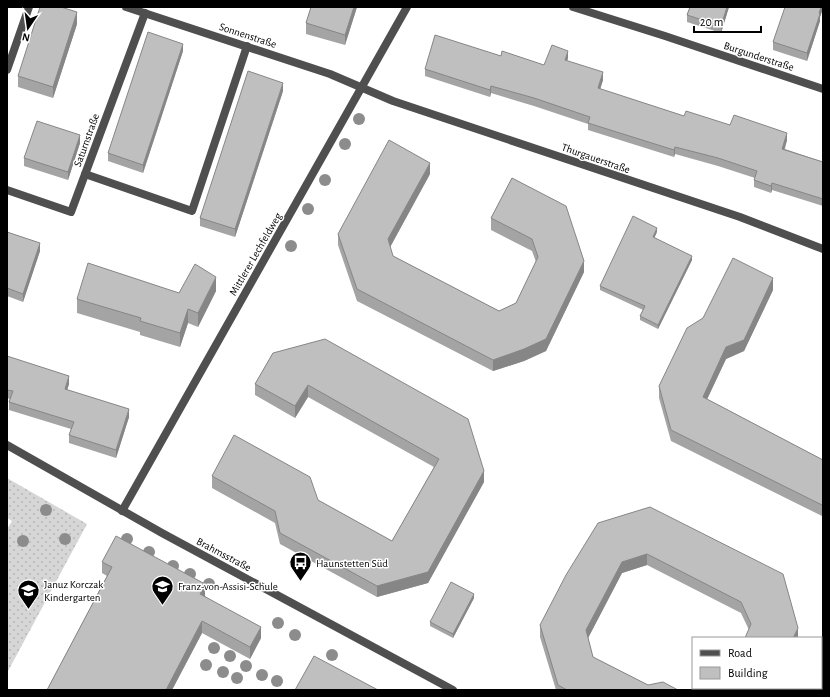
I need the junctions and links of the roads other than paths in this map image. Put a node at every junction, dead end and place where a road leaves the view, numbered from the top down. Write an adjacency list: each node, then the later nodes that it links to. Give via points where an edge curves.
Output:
1 (29, 7): 7 (street)
2 (126, 7): 5 (street, Sonnenstraße)
3 (407, 7): 8 (street, Mittlerer Lechfeldweg)
4 (573, 7): 9 (street, Burgunderstraße)
5 (145, 14): 6 (street, Sonnenstraße); 10 (street, Saturnstraße)
6 (247, 46): 8 (street, Sonnenstraße, via 330,74); 10 (street, via 192,211)
7 (7, 70)
8 (362, 88): 12 (street, Thurgauerstraße, via 393,101 740,217); 14 (street, Mittlerer Lechfeldweg)
9 (823, 89)
10 (85, 174): 11 (street, Saturnstraße, via 70,212)
11 (7, 190)
12 (823, 249)
13 (7, 445): 14 (street, Brahmsstraße)
14 (122, 511): 15 (street, Brahmsstraße)
15 (453, 690)

